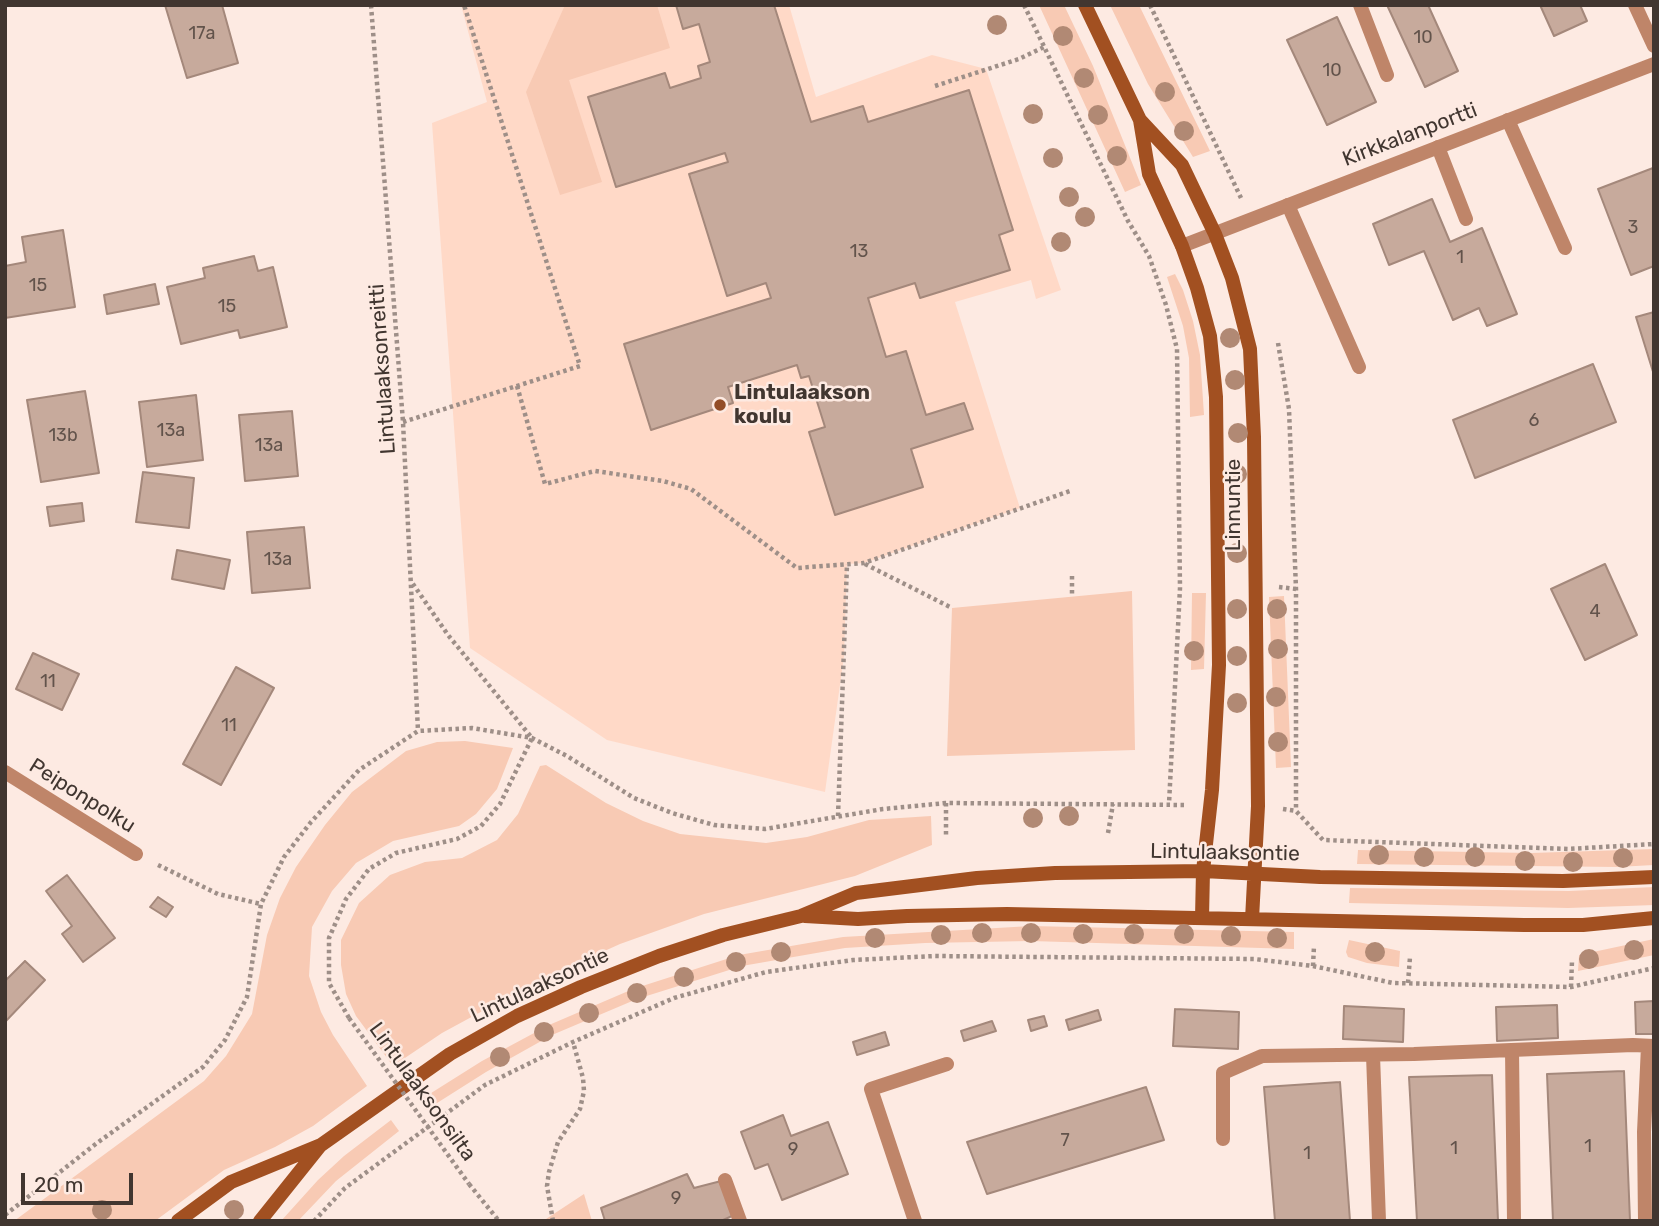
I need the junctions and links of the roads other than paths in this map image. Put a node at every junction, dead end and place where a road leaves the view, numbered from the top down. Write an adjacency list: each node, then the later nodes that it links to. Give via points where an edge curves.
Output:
1 (1085, 5): 7 (street, Linnuntie)
2 (1360, 5): 6 (street)
3 (1635, 5): 4 (street)
4 (1654, 46)
5 (1654, 64): 8 (street, Kirkkalanportti)
6 (1387, 75)
7 (1140, 120): 12 (street, Linnuntie, via 1182,165); 13 (street, Linnuntie, via 1149,174)
8 (1508, 120): 9 (street, Kirkkalanportti); 14 (street)
9 (1438, 147): 10 (street, Kirkkalanportti); 11 (street)
10 (1288, 205): 12 (street, Kirkkalanportti); 15 (street)
11 (1466, 219)
12 (1214, 234): 13 (street, Kirkkalanportti); 19 (street, Linnuntie, via 1250,349 1258,806)
13 (1182, 246): 18 (street, Linnuntie, via 1210,335 1216,397 1219,665)
14 (1565, 248)
15 (1359, 367)
16 (5, 772): 17 (street, Peiponpolku)
17 (136, 854)
18 (1203, 872): 19 (street, Lintulaaksontie); 21 (street, Lintulaaksontie, via 963,879 856,893); 22 (street, Linnuntie)
19 (1255, 873): 20 (street, Lintulaaksontie, via 1563,881); 24 (street, Linnuntie)
20 (1654, 877)
21 (801, 916): 22 (street, Lintulaaksontie); 30 (street, Lintulaaksontie, via 659,956 517,1016 450,1054)
22 (1202, 918): 24 (street, Lintulaaksontie)
23 (1654, 918): 24 (street, Lintulaaksontie, via 1583,925)
24 (1252, 919)
25 (1651, 1046): 26 (street); 38 (street, via 1644,1132)
26 (1512, 1050): 27 (street); 37 (street)
27 (1373, 1055): 29 (street, via 1262,1056 1223,1073); 36 (street)
28 (947, 1064): 35 (street, via 871,1089)
29 (1223, 1139)
30 (321, 1145): 32 (street, Lintulaaksontie, via 231,1182); 33 (street, Lintulaaksontie)
31 (725, 1180): 34 (street)
32 (178, 1221)
33 (260, 1221)
34 (740, 1221)
35 (915, 1221)
36 (1379, 1221)
37 (1514, 1221)
38 (1645, 1221)

